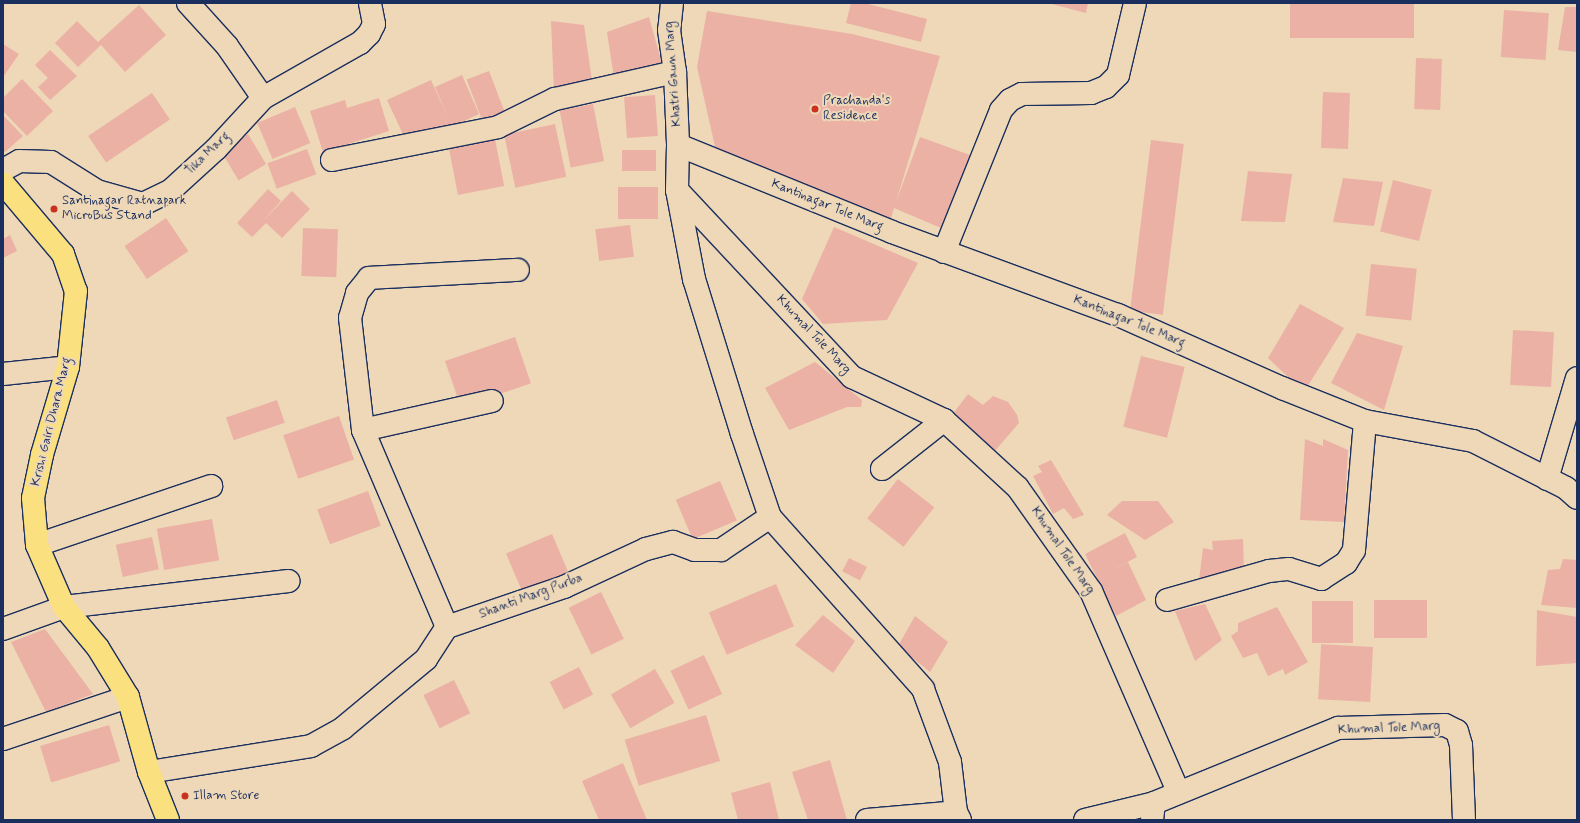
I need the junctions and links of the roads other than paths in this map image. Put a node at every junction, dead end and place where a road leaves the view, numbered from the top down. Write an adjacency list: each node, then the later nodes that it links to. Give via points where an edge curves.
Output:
1 (188, 3): 6 (street, via 227,46)
2 (370, 3): 6 (street, Tika Marg, via 374,24 370,34)
3 (672, 3): 5 (street, Khatri Gaun Marg, via 669,30)
4 (1136, 3): 12 (street, via 1118,75 1106,87 1091,93 1022,94 1010,100 1001,110)
5 (675, 72): 7 (street, Khatri Gaun Marg); 8 (street, via 555,99 498,127)
6 (263, 98): 9 (street, Tika Marg, via 216,149 170,191 143,204 98,191 51,162 19,161)
7 (678, 145): 11 (street); 12 (street, Kantinagar Tole Marg)
8 (332, 160)
9 (3, 170)
10 (3, 183): 14 (main road, Krishi Gairi Dhara Marg, via 63,254 76,291)
11 (677, 190): 18 (street, Khumal Tole Marg, via 852,378); 25 (street, via 694,279)
12 (944, 252): 19 (street, Kantinagar Tole Marg, via 1118,315 1282,388)
13 (518, 270): 20 (street, via 369,278 358,293 350,318)
14 (68, 367): 15 (street); 26 (main road, Krishi Gairi Dhara Marg, via 42,455 33,498)
15 (3, 374)
16 (1577, 378): 22 (street)
17 (492, 401): 20 (street)
18 (944, 420): 21 (street); 35 (street, Khumal Tole Marg, via 1018,488 1091,591)
19 (1366, 421): 22 (street, Kantinagar Tole Marg, via 1473,441); 28 (street, via 1354,550 1346,563 1321,579 1288,569 1269,571)
20 (364, 430): 30 (street)
21 (882, 469)
22 (1547, 479): 24 (street, Kantinagar Tole Marg, via 1566,488)
23 (211, 486): 26 (street)
24 (1577, 498)
25 (770, 517): 30 (street, Shanti Marg Purba, via 721,550 695,550 673,542 646,549 564,587); 37 (street, via 923,689 950,762)
26 (37, 545): 29 (main road, Krishi Gairi Dhara Marg)
27 (289, 581): 29 (street)
28 (1167, 600)
29 (64, 607): 31 (street); 32 (main road, Krishi Gairi Dhara Marg, via 98,648)
30 (447, 627): 34 (street, via 426,659 342,728 311,746)
31 (3, 629)
32 (128, 697): 33 (street); 34 (main road, Krishi Gairi Dhara Marg)
33 (3, 739)
34 (149, 772): 38 (main road, Krishi Gairi Dhara Marg)
35 (1179, 793): 36 (street); 41 (street, Khumal Tole Marg, via 1338,728 1445,725 1457,731 1461,745)
36 (1153, 812): 40 (street)
37 (958, 816): 39 (street)
38 (168, 820)
39 (867, 820)
40 (1085, 820)
41 (1464, 820)

